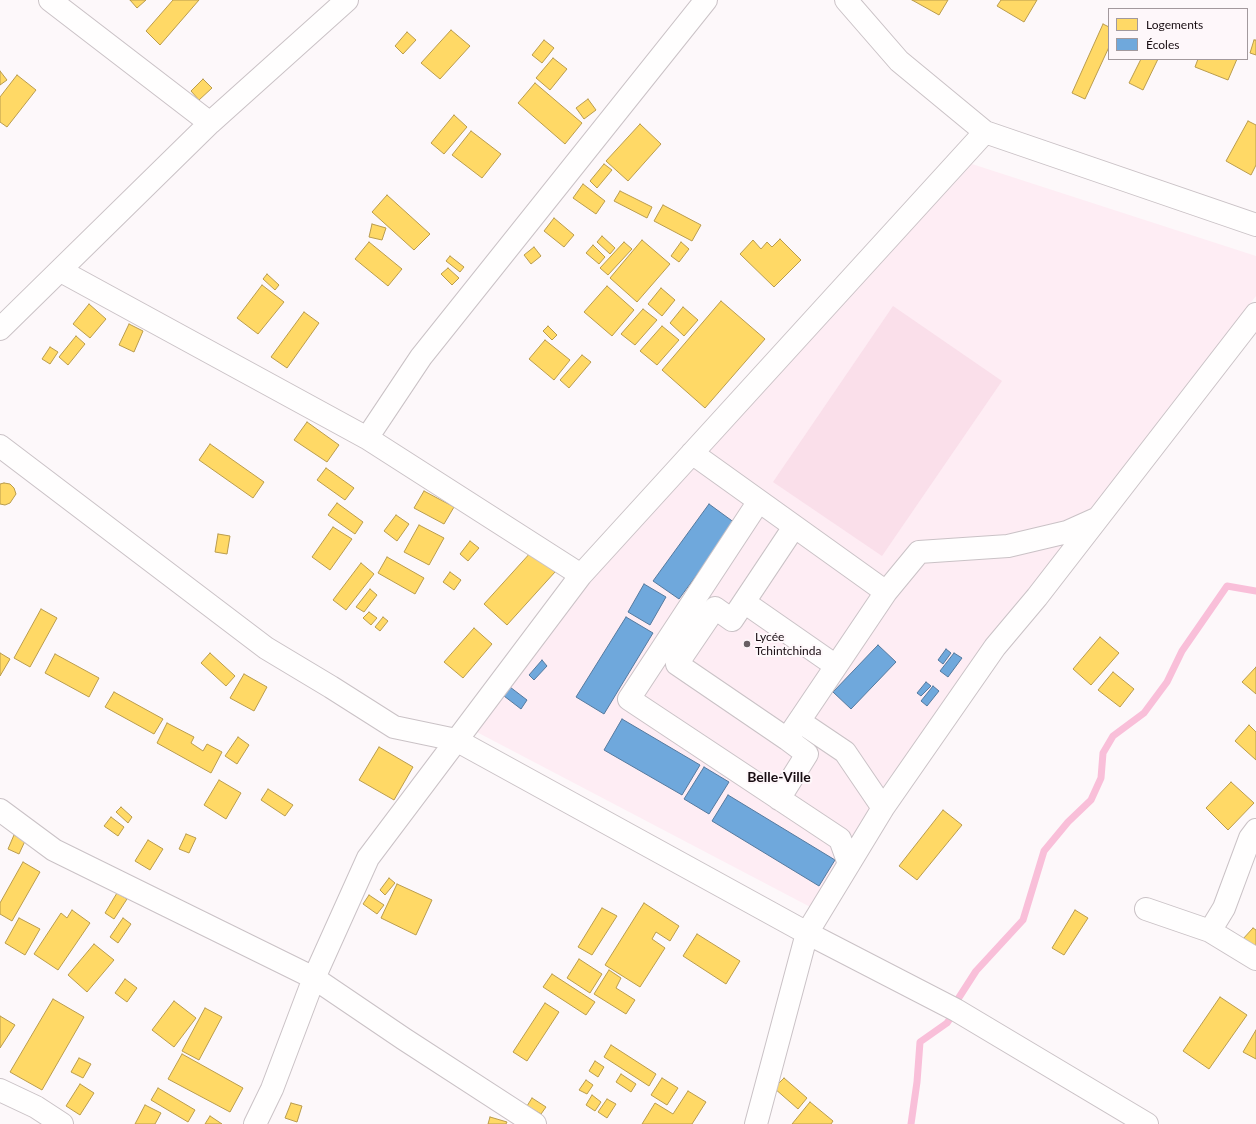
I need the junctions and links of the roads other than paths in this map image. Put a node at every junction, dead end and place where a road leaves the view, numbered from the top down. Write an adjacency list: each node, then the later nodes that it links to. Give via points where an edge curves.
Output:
1 (50, 0): 5 (street)
2 (347, 0): 5 (street)
3 (706, 0): 11 (street, via 421,357)
4 (846, 0): 6 (street, via 899,61)
5 (210, 124): 8 (street)
6 (985, 132): 7 (street); 13 (street)
7 (1256, 226)
8 (61, 270): 10 (street); 11 (street)
9 (1256, 314): 15 (street)
10 (0, 329)
11 (367, 438): 17 (street)
12 (0, 446): 25 (street, via 266,648 394,727)
13 (692, 453): 14 (street); 17 (street)
14 (759, 501): 16 (street); 19 (street)
15 (1099, 517): 18 (street, via 1067,532 1008,546 919,552); 27 (street, via 995,647)
16 (794, 526): 18 (street); 20 (street)
17 (581, 574): 25 (street)
18 (886, 592): 23 (street)
19 (696, 596): 21 (street); 22 (street)
20 (744, 602): 21 (street, via 732,620); 23 (street)
21 (715, 608): 22 (street)
22 (668, 658): 24 (street); 26 (street, via 629,699)
23 (836, 666): 24 (street)
24 (793, 730): 26 (street, via 807,754); 27 (street, via 845,752)
25 (456, 740): 33 (street); 35 (street, via 368,858)
26 (779, 799): 30 (street, via 840,839)
27 (883, 808): 30 (street)
28 (0, 810): 35 (street, via 54,850)
29 (1256, 830): 32 (street, via 1250,838 1224,908)
30 (849, 864): 33 (street)
31 (1146, 909): 32 (street)
32 (1210, 931): 34 (street)
33 (807, 933): 40 (street); 41 (street, via 970,1018)
34 (1256, 959)
35 (314, 978): 38 (street, via 272,1089); 39 (street, via 404,1040)
36 (0, 1090): 37 (street, via 36,1107)
37 (62, 1124)
38 (255, 1124)
39 (535, 1124)
40 (756, 1124)
41 (1147, 1124)

